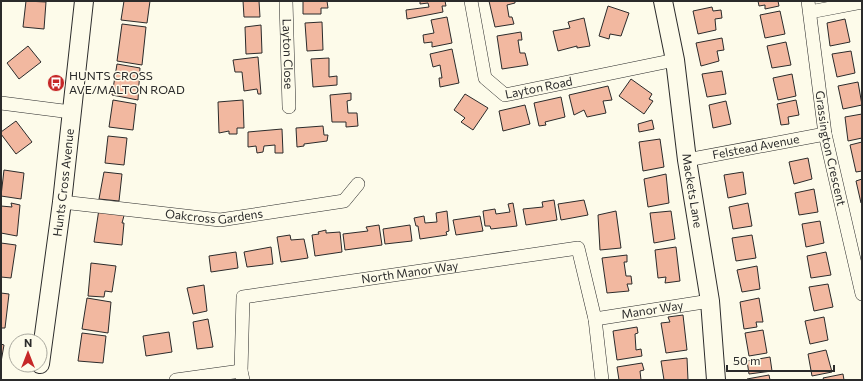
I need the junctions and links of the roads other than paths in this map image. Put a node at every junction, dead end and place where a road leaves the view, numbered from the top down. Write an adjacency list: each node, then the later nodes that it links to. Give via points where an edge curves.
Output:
1 (84, 1): 10 (street, Hunts Cross Avenue)
2 (286, 1): 9 (street, Layton Close)
3 (471, 1): 7 (street, Layton Road, via 485,78 505,95)
4 (663, 1): 7 (street, Mackets Lane)
5 (862, 2): 6 (street)
6 (809, 7): 11 (street, Grassington Crescent)
7 (675, 60): 12 (street, Mackets Lane)
8 (1, 102): 10 (street)
9 (290, 107)
10 (71, 112): 14 (street, Hunts Cross Avenue)
11 (825, 134): 12 (street, Felstead Avenue); 15 (street, Grassington Crescent)
12 (687, 160): 17 (street, Mackets Lane)
13 (358, 184): 14 (street, Oakcross Gardens, via 344,201 220,220)
14 (62, 202): 19 (street, Hunts Cross Avenue)
15 (857, 245): 16 (street, Grassington Crescent)
16 (862, 294)
17 (710, 301): 18 (street, Manor Way); 23 (street, Mackets Lane)
18 (595, 319): 20 (street, North Manor Way, via 578,248 243,296); 22 (street)
19 (44, 333)
20 (242, 376): 21 (street)
21 (176, 380)
22 (602, 380)
23 (716, 380)

